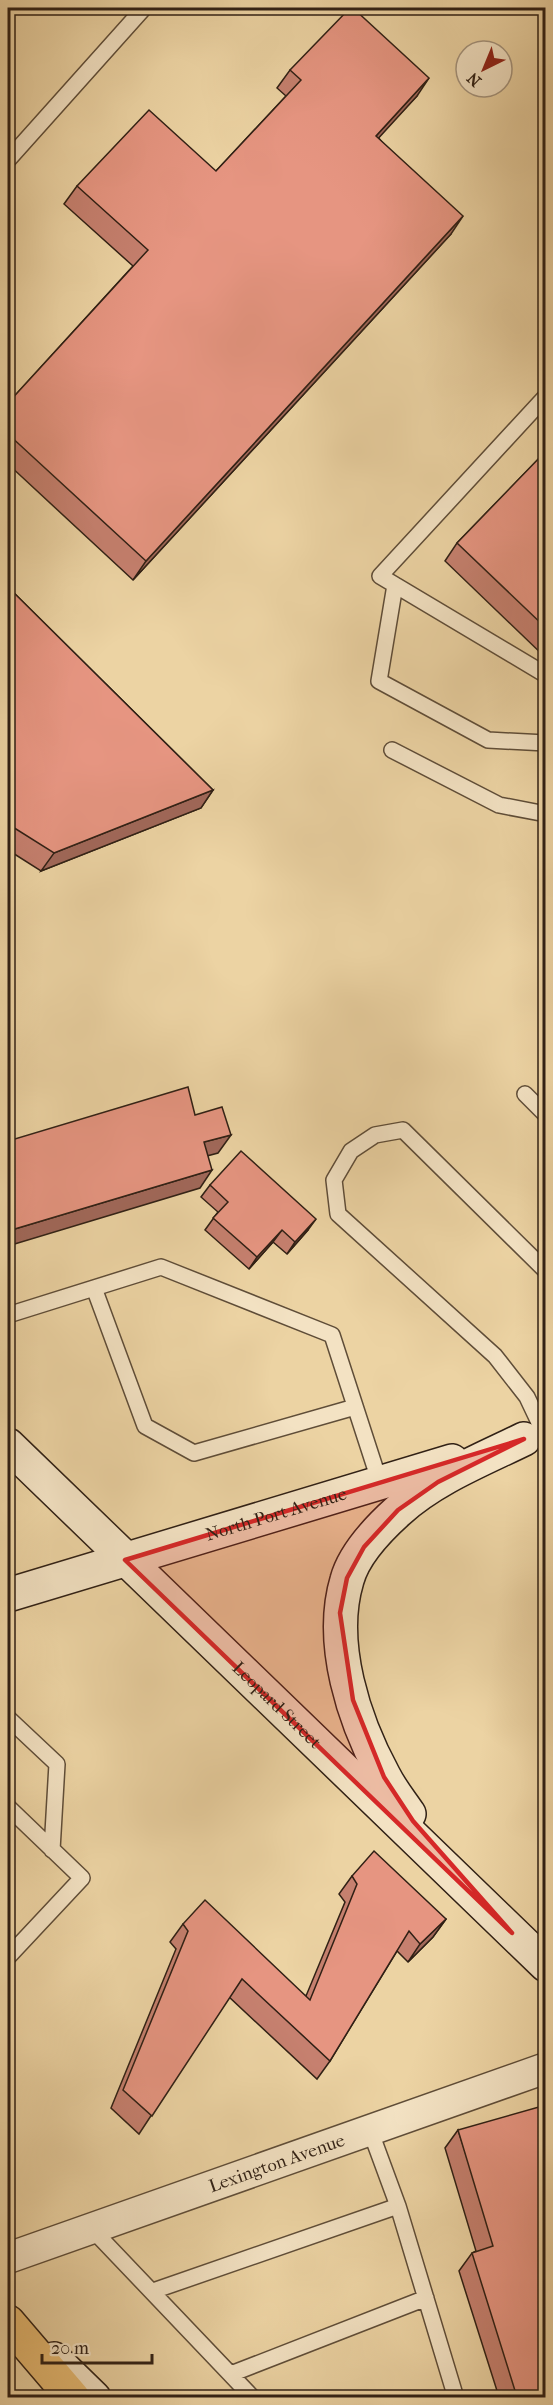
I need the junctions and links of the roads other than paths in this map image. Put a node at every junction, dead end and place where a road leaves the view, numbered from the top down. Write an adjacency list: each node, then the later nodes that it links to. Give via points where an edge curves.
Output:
1 (144, 8): 2 (lane)
2 (8, 160)
3 (544, 403): 4 (lane, via 380,576)
4 (395, 585): 5 (lane); 6 (lane, via 379,681 488,740)
5 (546, 675)
6 (546, 743)
7 (392, 750): 8 (lane, via 499,805)
8 (546, 814)
9 (525, 1094): 10 (lane)
10 (546, 1114)
11 (546, 1271): 15 (lane, via 403,1130 375,1135 351,1151 334,1180 338,1214 495,1356 527,1397)
12 (94, 1288): 13 (lane); 14 (lane, via 161,1267 332,1335); 14 (lane, via 145,1426 194,1453)
13 (8, 1315)
14 (355, 1407): 17 (lane)
15 (538, 1435): 17 (main road, North Port Avenue); 23 (main road, via 438,1482 398,1510 358,1557 347,1578 340,1613 344,1664 353,1700 384,1777 413,1821)
16 (8, 1444): 18 (main road, Leopard Street)
17 (380, 1483): 18 (main road, North Port Avenue)
18 (126, 1560): 19 (main road, North Port Avenue); 23 (main road, Leopard Street)
19 (8, 1595)
20 (8, 1718): 22 (lane, via 57,1764)
21 (8, 1807): 22 (lane)
22 (52, 1850): 24 (lane, via 82,1878)
23 (512, 1933): 25 (main road, Leopard Street)
24 (8, 1957)
25 (546, 1965)
26 (546, 2068): 27 (street, Lexington Avenue)
27 (370, 2130): 28 (lane); 29 (street, Lexington Avenue)
28 (398, 2206): 31 (lane); 32 (lane)
29 (92, 2228): 30 (street, Lexington Avenue); 31 (lane)
30 (8, 2258)
31 (153, 2291): 35 (lane)
32 (426, 2298): 35 (lane); 39 (lane)
33 (8, 2314): 37 (main road)
34 (8, 2322): 36 (highway)
35 (231, 2374): 38 (lane)
36 (73, 2397)
37 (94, 2397)
38 (253, 2397)
39 (456, 2397)

